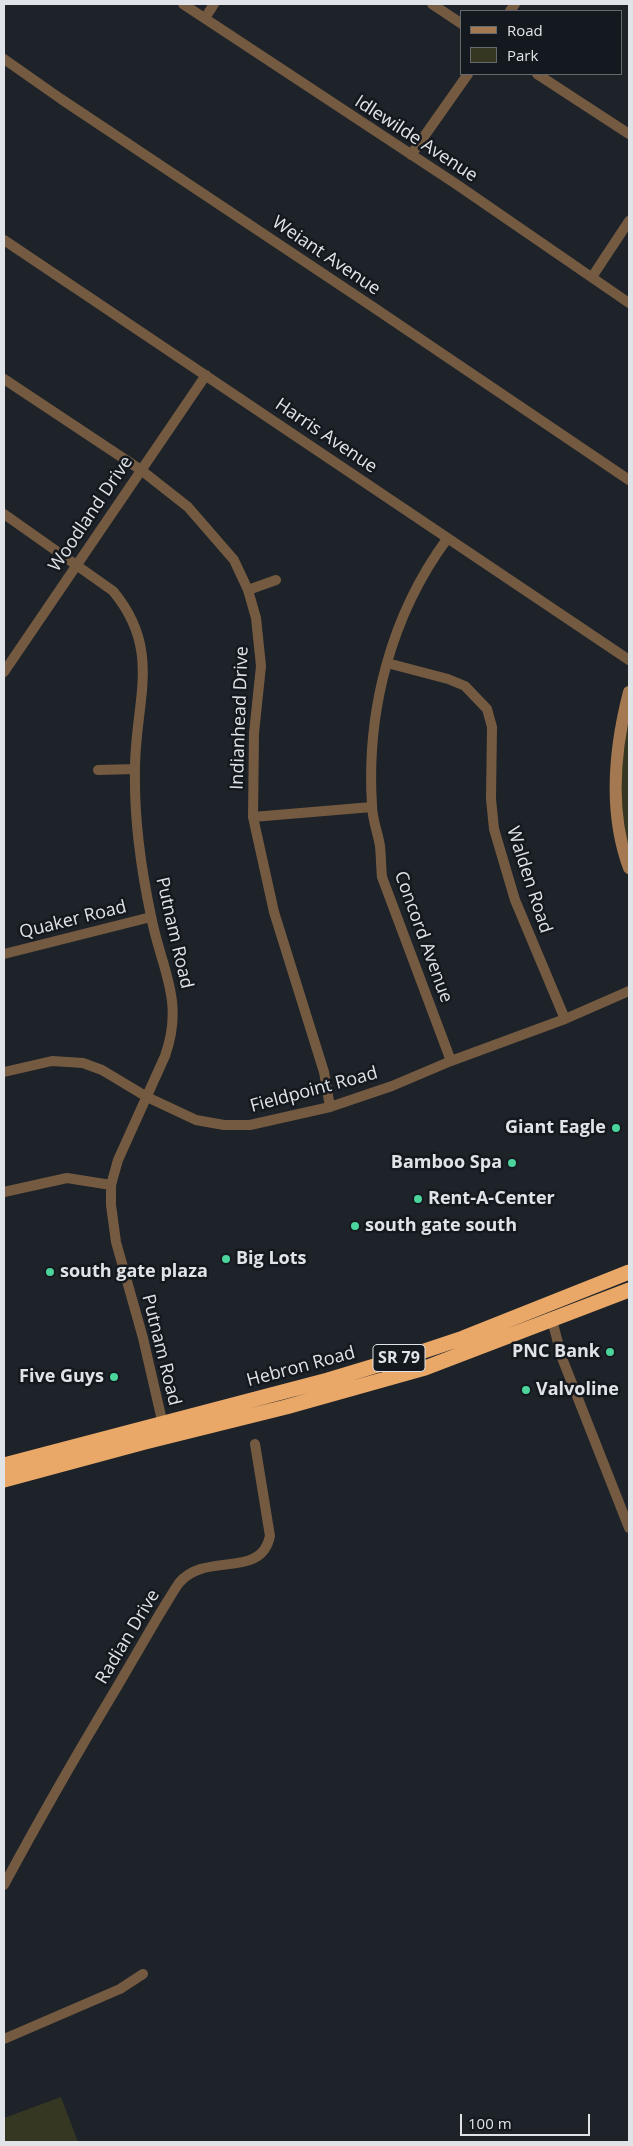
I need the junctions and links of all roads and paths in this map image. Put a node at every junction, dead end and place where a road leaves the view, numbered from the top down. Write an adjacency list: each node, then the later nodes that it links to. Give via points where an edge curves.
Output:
1 (183, 4): 4 (street, Idlewilde Avenue)
2 (214, 4): 4 (street)
3 (432, 4): 5 (street)
4 (205, 18): 10 (street, Idlewilde Avenue)
5 (460, 23)
6 (4, 59): 18 (street, Weiant Avenue)
7 (467, 75): 10 (street)
8 (539, 75): 9 (street)
9 (629, 134)
10 (411, 155): 13 (street, Idlewilde Avenue)
11 (629, 221): 13 (street)
12 (4, 240): 15 (street, Harris Avenue)
13 (592, 277): 14 (street, Idlewilde Avenue)
14 (629, 303)
15 (206, 375): 17 (street, Woodland Drive); 20 (street, Harris Avenue)
16 (4, 379): 17 (street, Indianhead Drive)
17 (141, 470): 21 (street, Woodland Drive); 23 (street, Indianhead Drive, via 188,507 215,536 234,560)
18 (629, 480)
19 (4, 514): 21 (street, Putnam Road)
20 (447, 539): 24 (street, Harris Avenue); 25 (street, Concord Avenue, via 413,594)
21 (76, 566): 26 (street, Woodland Drive); 28 (street, Putnam Road, via 113,591 127,607 142,646 142,690)
22 (276, 580): 23 (street)
23 (248, 590): 31 (street, Indianhead Drive, via 256,618 260,666 254,741)
24 (629, 660)
25 (387, 663): 30 (street, Concord Avenue, via 374,717); 36 (street, Walden Road, via 465,686 486,709 492,728 491,800 496,838 515,900)
26 (4, 672)
27 (629, 692): 32 (main road, via 620,726 615,773 617,821)
28 (135, 769): 29 (street); 33 (street, Putnam Road, via 141,855)
29 (98, 770)
30 (372, 807): 31 (street); 37 (street, Concord Avenue, via 382,877)
31 (253, 817): 40 (street, Indianhead Drive, via 274,912 324,1072)
32 (629, 868)
33 (151, 917): 34 (street, Quaker Road); 39 (street, Putnam Road, via 173,999 170,1043)
34 (4, 954)
35 (629, 991): 36 (street, Fieldpoint Road)
36 (565, 1019): 37 (street, Fieldpoint Road)
37 (451, 1061): 40 (street, Fieldpoint Road)
38 (4, 1072): 39 (street, Fieldpoint Road, via 52,1061 83,1063 102,1070)
39 (147, 1097): 40 (street, Fieldpoint Road, via 196,1120 224,1125 250,1125); 41 (street, Putnam Road, via 118,1160)
40 (330, 1107)
41 (111, 1185): 42 (street, via 67,1178); 48 (street, Putnam Road, via 116,1242)
42 (4, 1192)
43 (628, 1272): 45 (highway, Hebron Road / SR 79); 46 (highway, via 622,1281 566,1304)
44 (629, 1290): 46 (highway, Hebron Road / SR 79)
45 (540, 1306): 47 (highway, via 524,1323 449,1352); 48 (highway, Hebron Road / SR 79, via 421,1352 328,1380)
46 (552, 1320): 47 (highway, Hebron Road / SR 79); 53 (street, via 562,1358)
47 (441, 1362): 49 (highway, Hebron Road / SR 79)
48 (162, 1422): 49 (street, Putnam Road); 51 (highway, Hebron Road / SR 79)
49 (166, 1438): 52 (highway, Hebron Road / SR 79)
50 (254, 1444): 54 (street, Radian Drive, via 270,1536 268,1546 255,1559 203,1567 181,1581 47,1805)
51 (4, 1465)
52 (4, 1480)
53 (629, 1528)
54 (4, 1885)
55 (143, 1974): 56 (street, via 120,1989)
56 (4, 2039)

